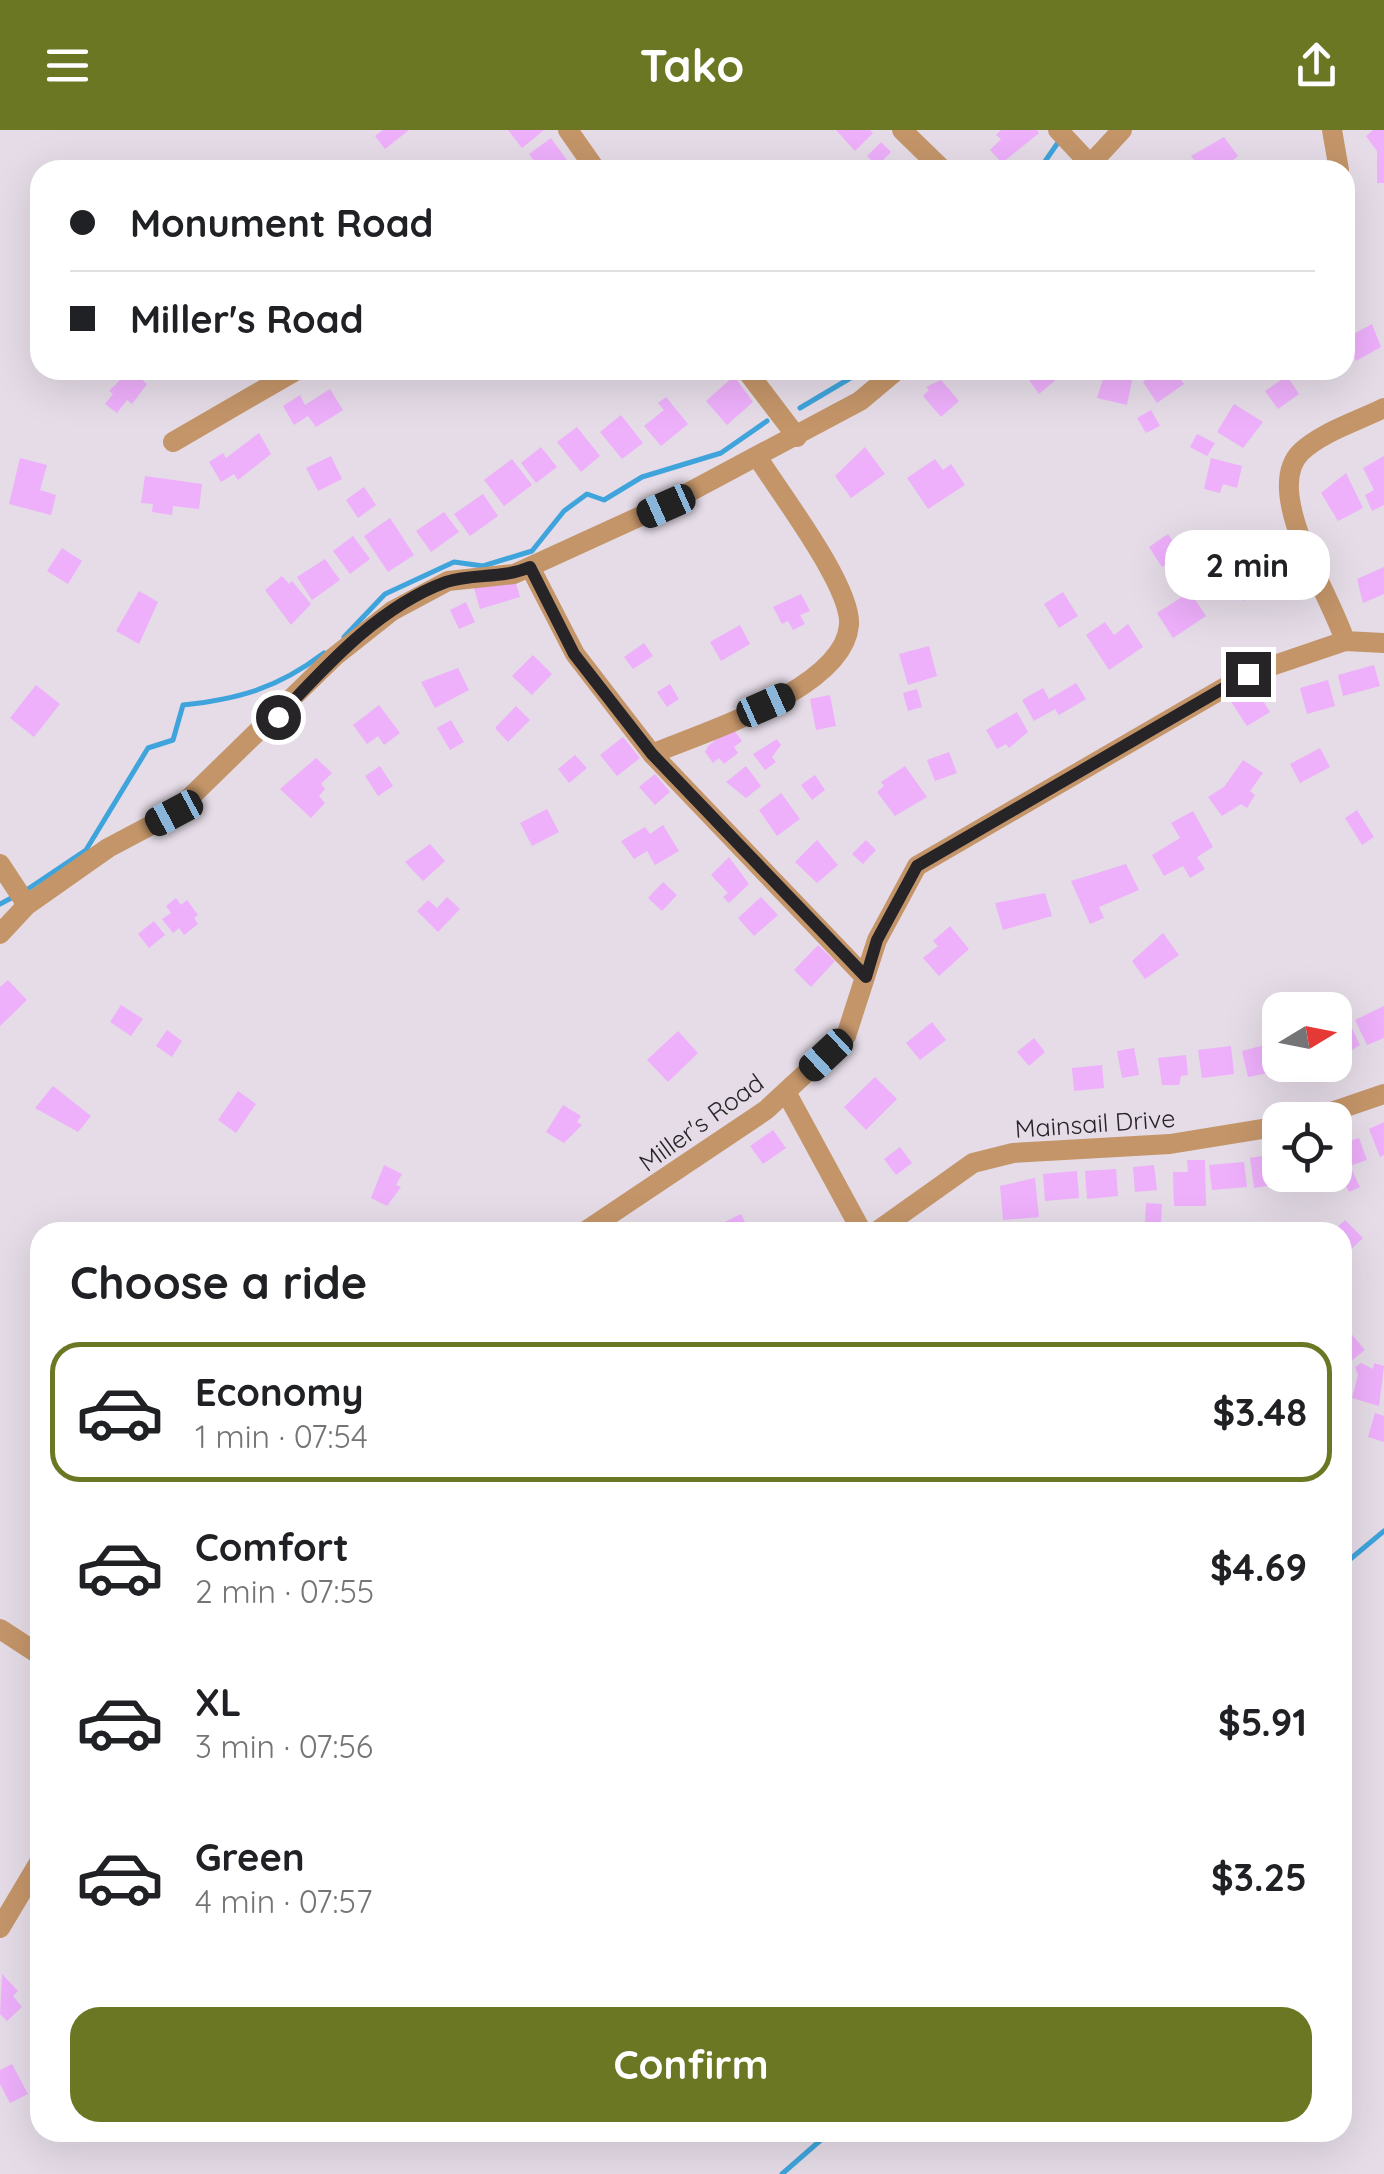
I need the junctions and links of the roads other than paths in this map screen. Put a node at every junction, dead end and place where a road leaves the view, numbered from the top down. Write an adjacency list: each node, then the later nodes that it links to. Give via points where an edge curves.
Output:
1 (568, 130): 6 (street)
2 (902, 130): 7 (street)
3 (1058, 130): 8 (street)
4 (1122, 130): 9 (street)
5 (1332, 130): 10 (street)
6 (589, 160)
7 (933, 160)
8 (1082, 160)
9 (1094, 160)
10 (1337, 160)
11 (280, 380): 16 (street)
12 (754, 380): 15 (street)
13 (884, 380): 15 (street)
14 (1384, 408): 19 (street, via 1311,444 1286,479 1288,502)
15 (797, 437): 17 (street)
16 (173, 442)
17 (758, 458): 18 (street); 21 (street, via 836,577 849,624 836,658 790,694)
18 (530, 567): 21 (street, via 574,654); 23 (street, via 448,582 392,611 174,813 108,848)
19 (1346, 641): 20 (street, Miller's Road); 25 (street, Miller's Road, via 1248,674 917,866 877,940)
20 (1384, 643)
21 (652, 754): 25 (street)
22 (0, 864): 23 (street)
23 (27, 906): 24 (street)
24 (0, 934)
25 (866, 977): 26 (street, Miller's Road, via 846,1036)
26 (786, 1092): 30 (street, Miller's Road); 31 (street)
27 (1384, 1094): 28 (street)
28 (1352, 1105)
29 (1262, 1129): 32 (street, Mainsail Drive, via 974,1162)
30 (599, 1222)
31 (857, 1222)
32 (890, 1222)
33 (0, 1628): 34 (street)
34 (30, 1648)
35 (30, 1877): 36 (street)
36 (0, 1928)

